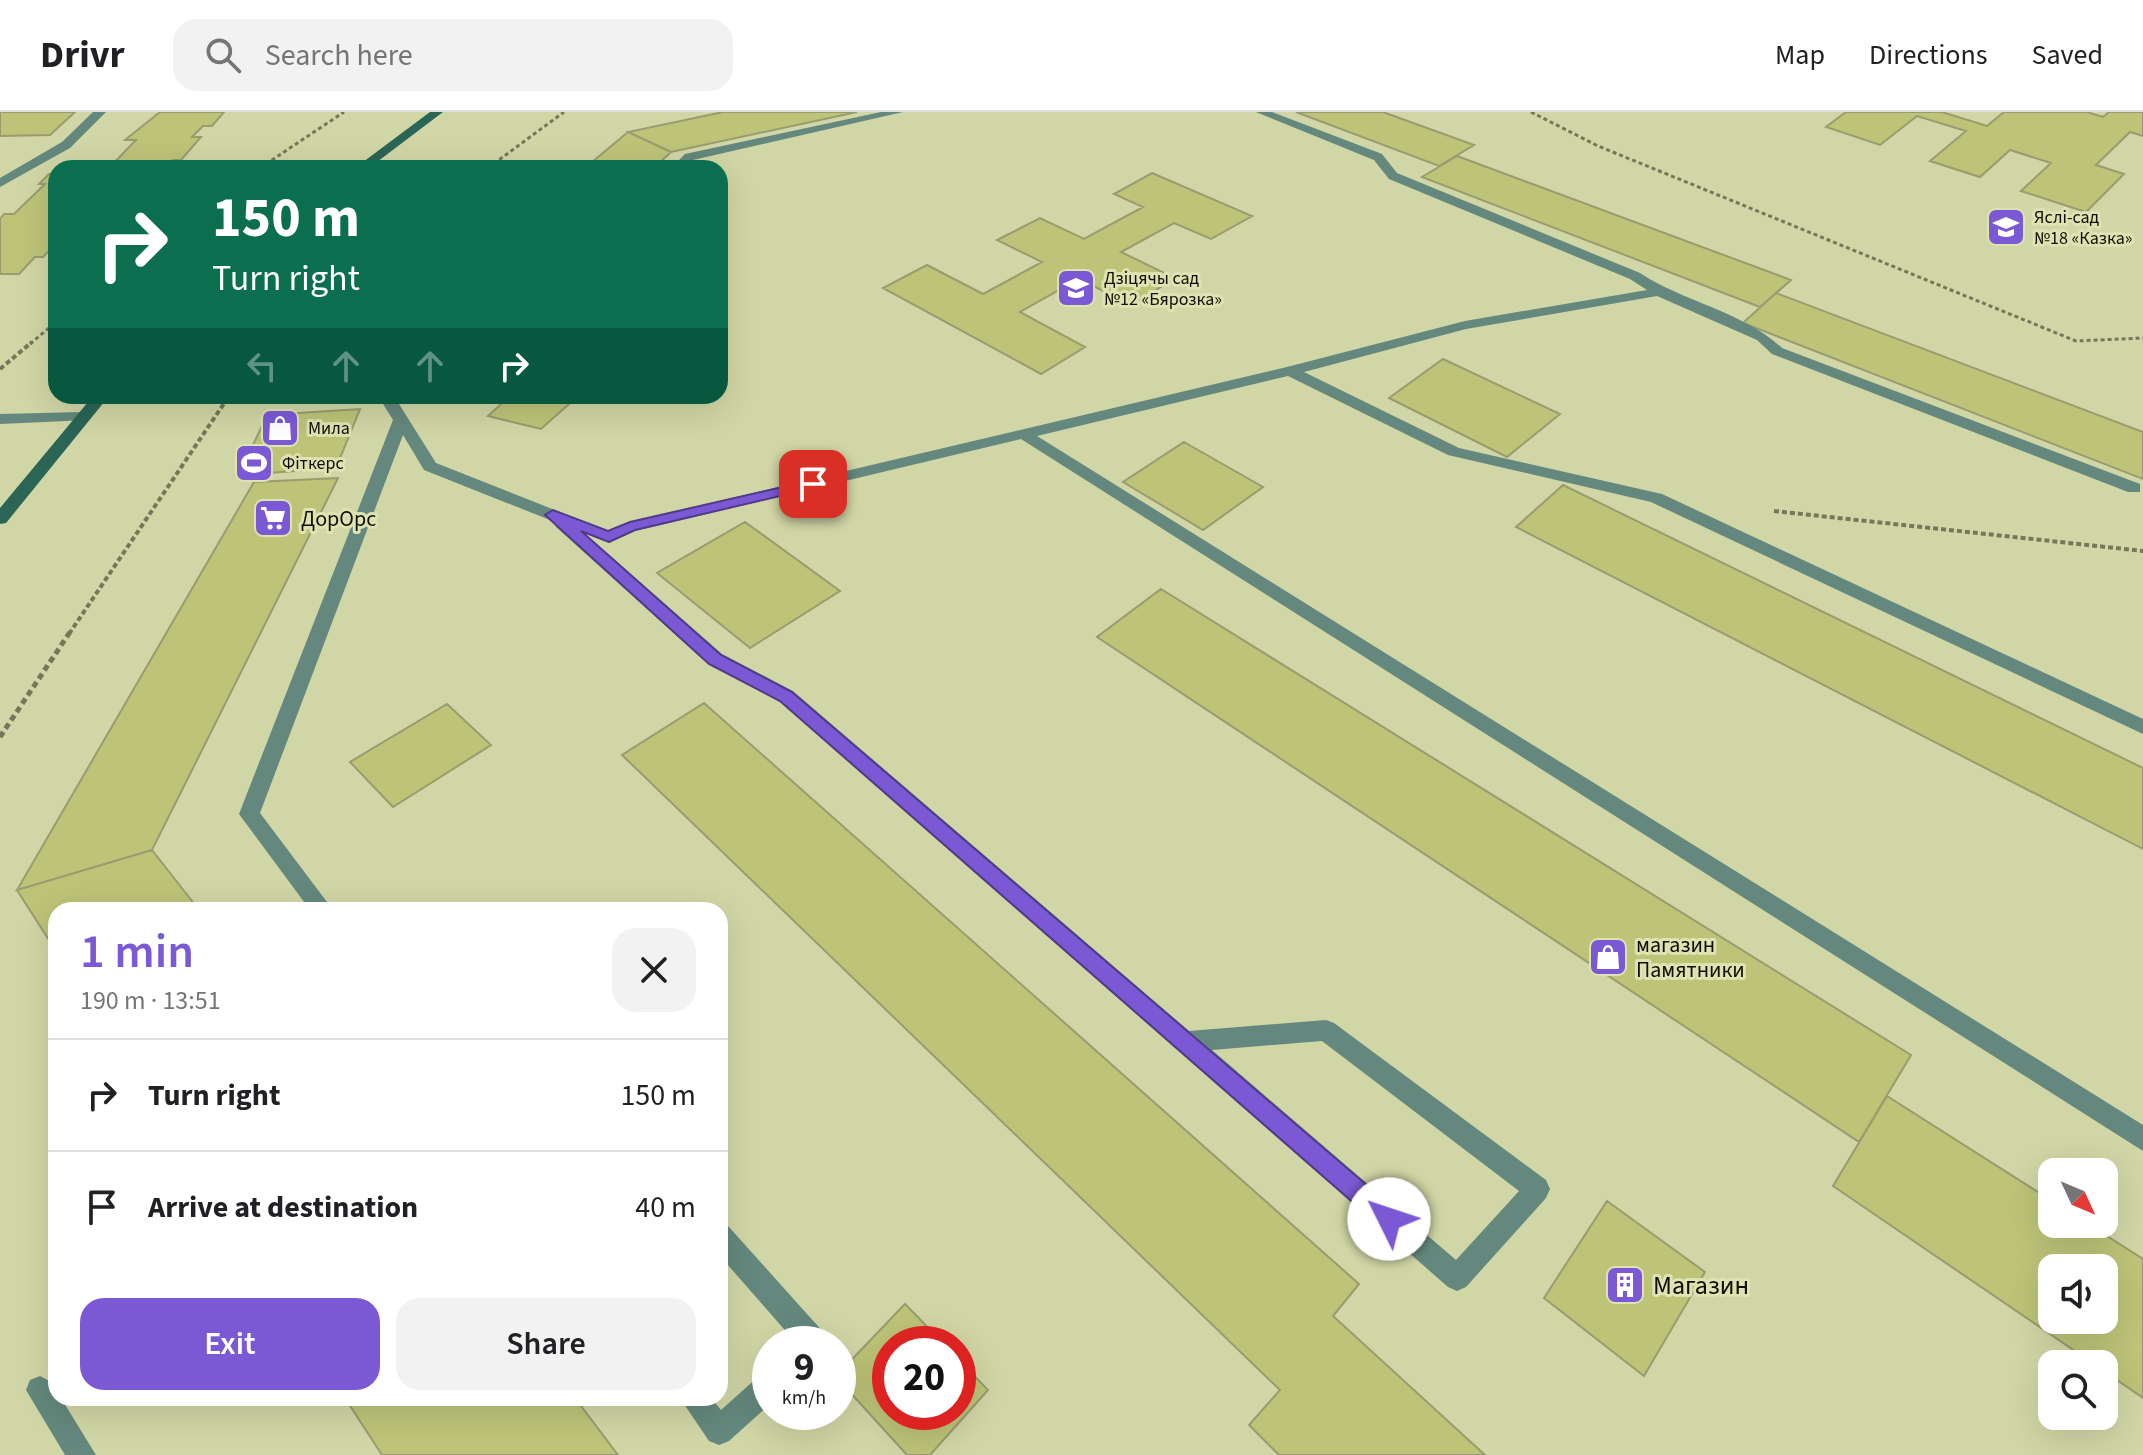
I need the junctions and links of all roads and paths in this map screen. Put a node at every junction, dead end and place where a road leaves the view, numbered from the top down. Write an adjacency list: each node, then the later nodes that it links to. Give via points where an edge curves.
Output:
1 (100, 112): 12 (lane, via 66,145)
2 (344, 112): 8 (path)
3 (437, 112): 9 (main road)
4 (564, 112): 10 (path)
5 (897, 112): 11 (lane)
6 (1262, 112): 13 (lane, via 1378,157 1393,176 1635,276)
7 (1531, 112): 15 (path, via 1598,146 2076,341)
8 (272, 160)
9 (372, 160)
10 (499, 160)
11 (686, 160)
12 (0, 183)
13 (1659, 292): 17 (lane, via 1465,325); 25 (lane, via 1762,337 1777,351)
14 (48, 329): 16 (path)
15 (2143, 338)
16 (0, 369)
17 (1290, 371): 24 (lane); 30 (lane, via 1454,452 1656,498)
18 (94, 404): 21 (main road)
19 (224, 404): 31 (path)
20 (391, 404): 23 (lane)
21 (83, 417): 22 (lane); 28 (main road)
22 (0, 419)
23 (401, 420): 27 (lane, via 430,466); 32 (lane, via 249,814)
24 (1025, 435): 27 (lane, via 630,527 609,537); 34 (lane)
25 (2134, 488)
26 (1766, 510): 29 (path)
27 (553, 515): 33 (lane, via 715,659 786,696)
28 (0, 519)
29 (2143, 551)
30 (2143, 727)
31 (0, 737)
32 (316, 902)
33 (1185, 1042): 33 (lane, via 1457,1278 1537,1189 1326,1030)
34 (2143, 1139)
35 (728, 1245): 36 (lane)
36 (799, 1326)
37 (40, 1390): 39 (lane)
38 (752, 1401): 41 (lane, via 719,1431)
39 (48, 1402)
40 (50, 1406): 42 (lane)
41 (700, 1406)
42 (82, 1455)

